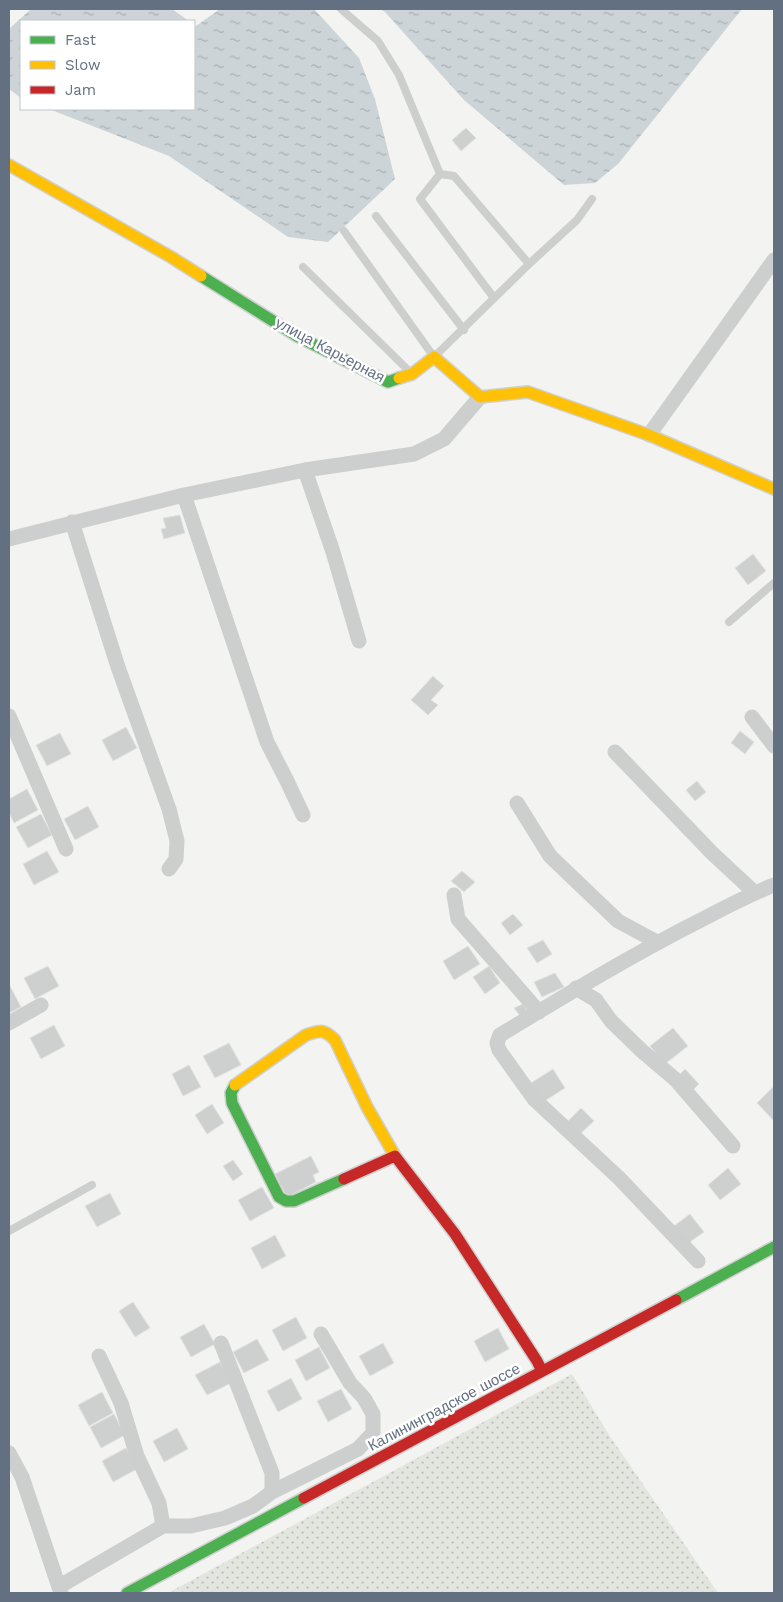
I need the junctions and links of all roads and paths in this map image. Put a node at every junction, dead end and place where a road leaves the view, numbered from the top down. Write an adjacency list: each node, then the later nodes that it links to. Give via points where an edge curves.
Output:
1 (341, 9): 3 (lane, via 378,41 400,75)
2 (9, 165): 13 (street, улица Карьерная, via 171,257 297,336 388,382)
3 (440, 174): 8 (lane, via 454,176); 10 (lane, via 420,199)
4 (592, 199): 8 (lane, via 577,220)
5 (376, 216): 11 (lane)
6 (344, 231): 12 (lane)
7 (774, 260): 15 (street)
8 (529, 264): 10 (lane)
9 (303, 267): 13 (lane)
10 (494, 298): 11 (lane)
11 (464, 330): 12 (lane)
12 (434, 357): 13 (street, улица Карьерная); 14 (street)
13 (412, 374)
14 (480, 397): 15 (street, via 528,392); 16 (street, via 444,439 414,454)
15 (649, 435): 17 (street)
16 (305, 470): 18 (street); 23 (street)
17 (774, 489)
18 (184, 495): 19 (street); 29 (street, via 267,742)
19 (72, 522): 20 (street); 31 (street, via 118,667 169,809 177,841 176,859)
20 (9, 539)
21 (774, 582): 22 (lane)
22 (729, 622)
23 (359, 641)
24 (9, 716): 30 (street)
25 (752, 717): 26 (street)
26 (774, 746)
27 (614, 752): 33 (street)
28 (517, 803): 35 (street, via 550,856 618,921)
29 (303, 815)
30 (66, 849)
31 (169, 869)
32 (774, 885): 33 (street)
33 (755, 893): 35 (street)
34 (454, 895): 38 (street, via 458,919)
35 (657, 942): 36 (street)
36 (576, 988): 38 (street); 40 (street, via 596,1000 611,1021 676,1080)
37 (41, 1005): 39 (street)
38 (539, 1012): 45 (street, via 500,1035 496,1043 499,1050 534,1099 619,1178)
39 (9, 1022)
40 (733, 1146)
41 (395, 1156): 41 (street, via 294,1201 286,1201 279,1197 232,1103 231,1093 236,1083 306,1035 326,1032 335,1040); 49 (street, via 455,1234)
42 (92, 1185): 43 (lane)
43 (9, 1231)
44 (774, 1247): 49 (street, Калининградское шоссе)
45 (698, 1261)
46 (321, 1334): 51 (street, via 373,1414 373,1432 358,1449)
47 (221, 1343): 51 (street, via 272,1473)
48 (99, 1356): 52 (street, via 121,1403 137,1456 159,1503)
49 (542, 1371): 54 (street, Калининградское шоссе)
50 (9, 1454): 53 (street, via 22,1478)
51 (272, 1492): 52 (street, via 253,1506 224,1518 191,1526)
52 (163, 1526): 53 (street)
53 (61, 1590)
54 (127, 1593)

